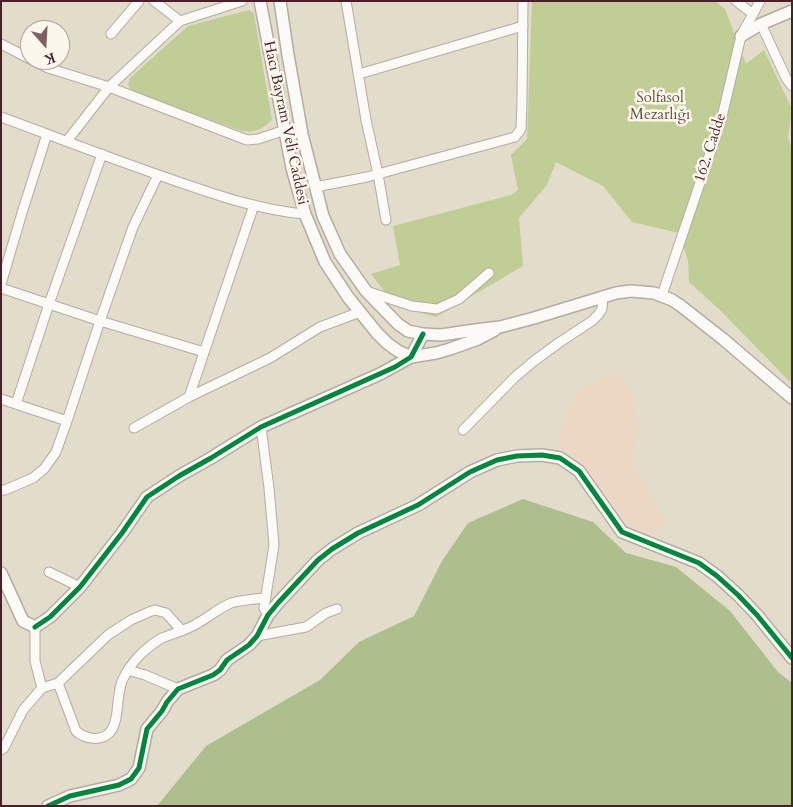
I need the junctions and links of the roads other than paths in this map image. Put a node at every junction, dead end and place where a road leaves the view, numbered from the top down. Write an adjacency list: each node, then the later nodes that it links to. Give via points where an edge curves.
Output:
1 (139, 1): 15 (street)
2 (154, 1): 12 (street)
3 (242, 1): 12 (street)
4 (260, 1): 24 (street, Hacı Bayram Veli Caddesi)
5 (280, 1): 30 (street, via 302,134)
6 (346, 1): 20 (street)
7 (523, 1): 14 (street)
8 (736, 1): 11 (street)
9 (760, 1): 11 (street, 162. Cadde)
10 (792, 10): 13 (street)
11 (754, 14): 16 (street, 162. Cadde)
12 (180, 21): 22 (street)
13 (761, 24): 16 (street); 21 (street)
14 (523, 26): 20 (street); 29 (street, via 521,129 515,137)
15 (111, 34)
16 (742, 36): 38 (street, 162. Cadde, via 721,121)
17 (1, 44): 18 (street)
18 (20, 54)
19 (54, 70): 22 (street)
20 (359, 74): 29 (street)
21 (792, 86)
22 (109, 88): 24 (street, via 247,140); 26 (street)
23 (1, 117): 25 (street)
24 (285, 130): 32 (street, Hacı Bayram Veli Caddesi)
25 (47, 134): 26 (street); 35 (street)
26 (67, 141): 27 (street)
27 (102, 154): 28 (street); 39 (street)
28 (158, 174): 31 (street); 41 (street, via 133,228)
29 (378, 174): 30 (street); 33 (street)
30 (315, 187): 36 (street, via 323,216 340,254)
31 (254, 205): 32 (street); 44 (street)
32 (305, 214): 40 (street, Hacı Bayram Veli Caddesi, via 325,262)
33 (386, 220)
34 (489, 273): 36 (street, via 459,299 437,309 412,306)
35 (1, 286): 39 (street)
36 (366, 290): 43 (street, via 398,324)
37 (603, 296): 38 (street, via 644,291); 42 (street); 53 (street, via 598,316 534,360)
38 (662, 296): 47 (street, via 681,306)
39 (49, 304): 41 (street); 49 (street)
40 (360, 312): 45 (street, Hacı Bayram Veli Caddesi, via 387,343); 46 (street, via 320,327 270,358)
41 (100, 321): 44 (street); 50 (street)
42 (500, 327): 43 (street, via 441,335); 45 (street, via 450,349)
43 (422, 334): 45 (street)
44 (204, 352): 46 (street)
45 (411, 357): 51 (street)
46 (189, 397): 52 (street)
47 (792, 398)
48 (1, 399): 49 (street)
49 (16, 404): 50 (street)
50 (67, 421): 54 (street, via 56,452 44,469 33,478)
51 (261, 427): 57 (street, via 147,497); 58 (street, via 274,544)
52 (134, 428)
53 (463, 430)
54 (1, 490)
55 (49, 572): 57 (street)
56 (1, 573): 61 (street, via 23,621)
57 (80, 587): 61 (street)
58 (265, 598): 60 (street, via 264,608); 62 (street, via 231,603)
59 (337, 610): 63 (street, via 326,613 306,627)
60 (268, 615): 63 (street); 64 (street, via 318,560 358,533 418,505 470,472 497,460 542,455 560,458 579,472 622,532 699,563 717,576 757,615)
61 (35, 627): 67 (street, via 35,661)
62 (182, 631): 65 (street, via 149,646); 66 (street, via 166,613 149,612 108,635)
63 (257, 636): 68 (street, via 213,675)
64 (792, 658)
65 (128, 670): 66 (street, via 122,681 113,726 108,734 99,738 87,738 76,731); 68 (street)
66 (58, 683): 67 (street)
67 (42, 688): 69 (street, via 24,710)
68 (178, 689): 70 (street, via 147,729 139,768 130,779 119,785 70,796)
69 (1, 750)
70 (48, 806)

